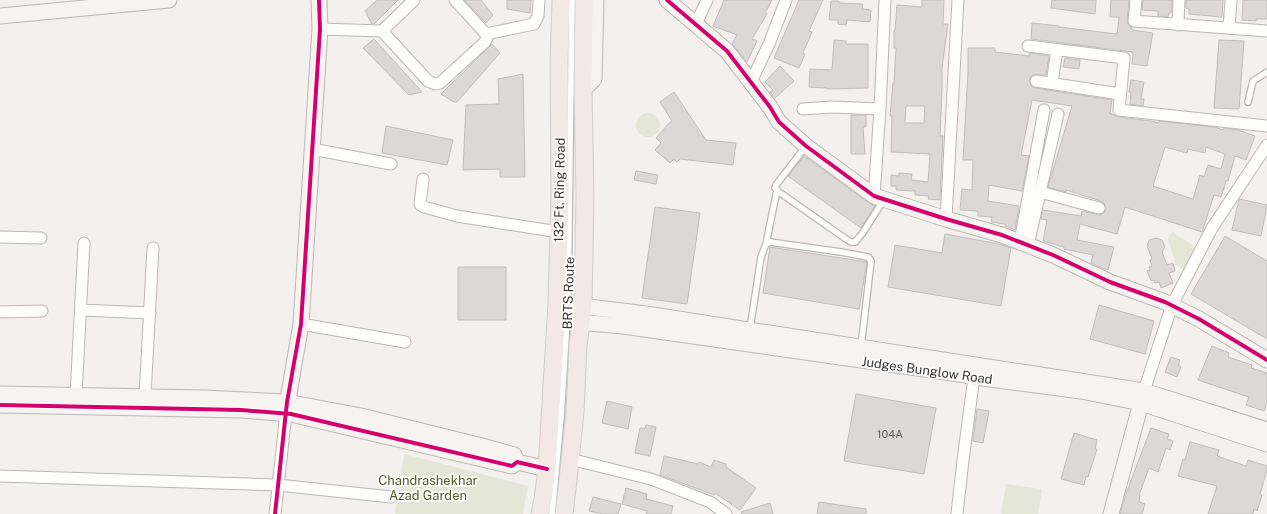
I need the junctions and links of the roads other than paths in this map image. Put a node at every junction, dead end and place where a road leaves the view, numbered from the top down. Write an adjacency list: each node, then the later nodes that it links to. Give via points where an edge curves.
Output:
1 (169, 0): 19 (street)
2 (319, 0): 24 (street)
3 (414, 0): 25 (street)
4 (455, 0): 27 (street)
5 (539, 0): 27 (street, via 538,16 534,24)
6 (552, 0): 30 (street, via 552,59)
7 (560, 0): 30 (main road, 132 Ft. Ring Road)
8 (572, 0): 67 (lane, BRTS Route)
9 (584, 0): 35 (main road, 132 Ft. Ring Road)
10 (596, 0): 35 (street, via 594,79)
11 (667, 0): 21 (street)
12 (707, 0): 21 (street)
13 (786, 0): 33 (street)
14 (886, 0): 39 (street)
15 (958, 0): 52 (street)
16 (1136, 0): 22 (street, via 1134,21)
17 (1179, 0): 22 (street)
18 (1231, 0): 23 (street)
19 (117, 2): 20 (street)
20 (0, 16)
21 (696, 24): 33 (street, via 727,51)
22 (1178, 25): 23 (street)
23 (1228, 28): 26 (street)
24 (320, 29): 25 (street); 45 (street)
25 (382, 31): 27 (street, via 428,80 435,84 440,83 485,42)
26 (1267, 31)
27 (486, 34)
28 (1028, 46): 29 (street)
29 (1057, 50): 34 (street); 36 (street, via 1124,58)
30 (559, 70): 53 (main road, 132 Ft. Ring Road)
31 (1267, 72): 37 (lane, via 1253,81)
32 (1036, 81): 34 (street)
33 (751, 82): 44 (street, via 779,122)
34 (1052, 83): 36 (street)
35 (583, 90): 67 (main road, 132 Ft. Ring Road, via 585,196)
36 (1120, 94): 42 (street, via 1119,110)
37 (1248, 102)
38 (803, 109): 39 (street)
39 (880, 109): 50 (street)
40 (1044, 110): 58 (street)
41 (1058, 114): 49 (street)
42 (1267, 126)
43 (1267, 145): 62 (street, via 1212,228)
44 (806, 146): 48 (lane, via 776,185); 50 (street)
45 (312, 149): 46 (street); 68 (street)
46 (391, 164)
47 (423, 179): 53 (street, via 420,204 424,208 457,216)
48 (777, 190): 56 (lane); 59 (lane)
49 (1040, 192): 51 (street); 58 (street)
50 (879, 197): 52 (street); 56 (lane, via 862,234 855,242)
51 (1099, 208)
52 (946, 220): 58 (street)
53 (559, 232): 67 (main road, 132 Ft. Ring Road)
54 (0, 237): 55 (street)
55 (41, 238)
56 (851, 242): 61 (lane)
57 (84, 243): 63 (street)
58 (1024, 243): 62 (street, via 1110,282)
59 (766, 244): 61 (lane, via 770,242); 69 (lane, via 761,258)
60 (153, 248): 66 (street)
61 (850, 254): 71 (lane, via 868,257 871,261)
62 (1172, 305): 72 (street, via 1199,318); 77 (street)
63 (81, 310): 66 (street); 75 (street)
64 (0, 312): 65 (street)
65 (42, 312)
66 (150, 313): 76 (street)
67 (569, 313): 69 (street, Judges Bunglow Road); 73 (street, Judges Bunglow Road, via 623,326); 82 (main road, 132 Ft. Ring Road, via 578,346); 83 (main road, 132 Ft. Ring Road); 86 (lane, BRTS Route)
68 (300, 324): 70 (street); 79 (street)
69 (750, 330): 71 (street, Judges Bunglow Road)
70 (405, 342)
71 (861, 347): 77 (street, Judges Bunglow Road)
72 (1267, 360)
73 (974, 377): 77 (street, Judges Bunglow Road); 94 (street)
74 (0, 394): 75 (street)
75 (76, 395): 76 (street)
76 (145, 396): 79 (street, via 204,398)
77 (1142, 397): 80 (street, Judges Bunglow Road); 81 (street, Judges Bunglow Road); 95 (street)
78 (0, 405): 79 (street, via 241,410)
79 (286, 408): 83 (street, via 361,416 514,455 517,462); 85 (street)
80 (1267, 430)
81 (1267, 444)
82 (570, 459): 92 (main road, 132 Ft. Ring Road); 93 (street, via 651,479 710,502)
83 (547, 469): 89 (main road, 132 Ft. Ring Road)
84 (0, 476): 85 (street)
85 (278, 485): 87 (street); 88 (street)
86 (554, 489): 90 (lane); 91 (lane)
87 (391, 497)
88 (275, 514)
89 (540, 514)
90 (548, 514)
91 (552, 514)
92 (564, 514)
93 (726, 514)
94 (957, 514)
95 (1111, 514)

